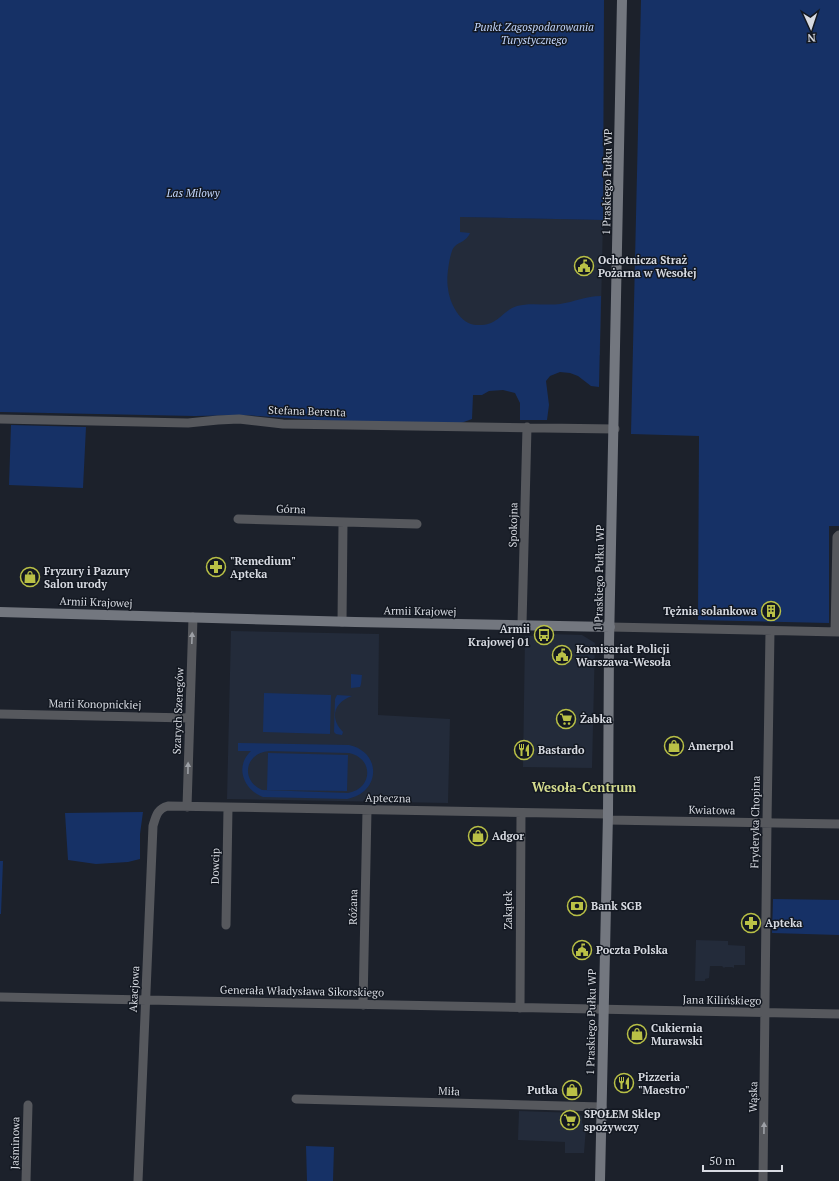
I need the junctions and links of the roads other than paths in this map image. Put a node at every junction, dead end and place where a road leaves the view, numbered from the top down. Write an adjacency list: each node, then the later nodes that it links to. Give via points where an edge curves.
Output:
1 (622, 0): 4 (street, 1 Praskiego Pułku WP)
2 (0, 419): 3 (street, Stefana Berenta, via 188,424 239,419 283,424)
3 (527, 427): 4 (street, Stefana Berenta); 12 (street, Spokojna)
4 (614, 429): 13 (street, 1 Praskiego Pułku WP)
5 (238, 520): 6 (street, Górna)
6 (343, 523): 7 (street, Górna); 11 (street)
7 (417, 524)
8 (839, 535): 15 (street, via 836,537)
9 (0, 612): 10 (street, Armii Krajowej)
10 (193, 617): 11 (street, Armii Krajowej); 17 (street, Szarych Szeregów, one-way to 10)
11 (342, 622): 12 (street, Armii Krajowej)
12 (522, 624): 13 (street, Armii Krajowej)
13 (610, 627): 14 (street, Armii Krajowej); 23 (street, 1 Praskiego Pułku WP)
14 (770, 631): 15 (street, Armii Krajowej); 24 (street, Fryderyka Chopina)
15 (837, 632)
16 (0, 714): 17 (street, Marii Konopnickiej)
17 (189, 718): 19 (street, Szarych Szeregów, one-way to 17)
18 (168, 806): 19 (street, Apteczna); 28 (street, Akacjowa, via 158,811 153,826)
19 (187, 807): 20 (street, Apteczna)
20 (228, 808): 21 (street, Apteczna); 26 (street, Dowcip)
21 (367, 810): 22 (street, Apteczna); 29 (street, Różana)
22 (521, 813): 23 (street, Apteczna); 30 (street, Zakątek)
23 (608, 817): 24 (street, Kwiatowa); 31 (street, 1 Praskiego Pułku WP)
24 (767, 822): 25 (street, Kwiatowa); 32 (street, Fryderyka Chopina)
25 (839, 824)
26 (226, 926)
27 (0, 997): 28 (street, Generała Władysława Sikorskiego)
28 (145, 1000): 29 (street, Generała Władysława Sikorskiego); 38 (street, Akacjowa)
29 (363, 1005): 30 (street, Generała Władysława Sikorskiego)
30 (520, 1008): 31 (street, Generała Władysława Sikorskiego)
31 (604, 1010): 32 (street, Jana Kilińskiego); 36 (street, 1 Praskiego Pułku WP)
32 (766, 1013): 33 (street, Jana Kilińskiego); 40 (street, Wąska, one-way to 32)
33 (839, 1014)
34 (296, 1099): 36 (street, Miła)
35 (28, 1105): 37 (street, Jaśminowa)
36 (602, 1107): 39 (street, 1 Praskiego Pułku WP)
37 (26, 1181)
38 (138, 1181)
39 (600, 1181)
40 (763, 1181)

